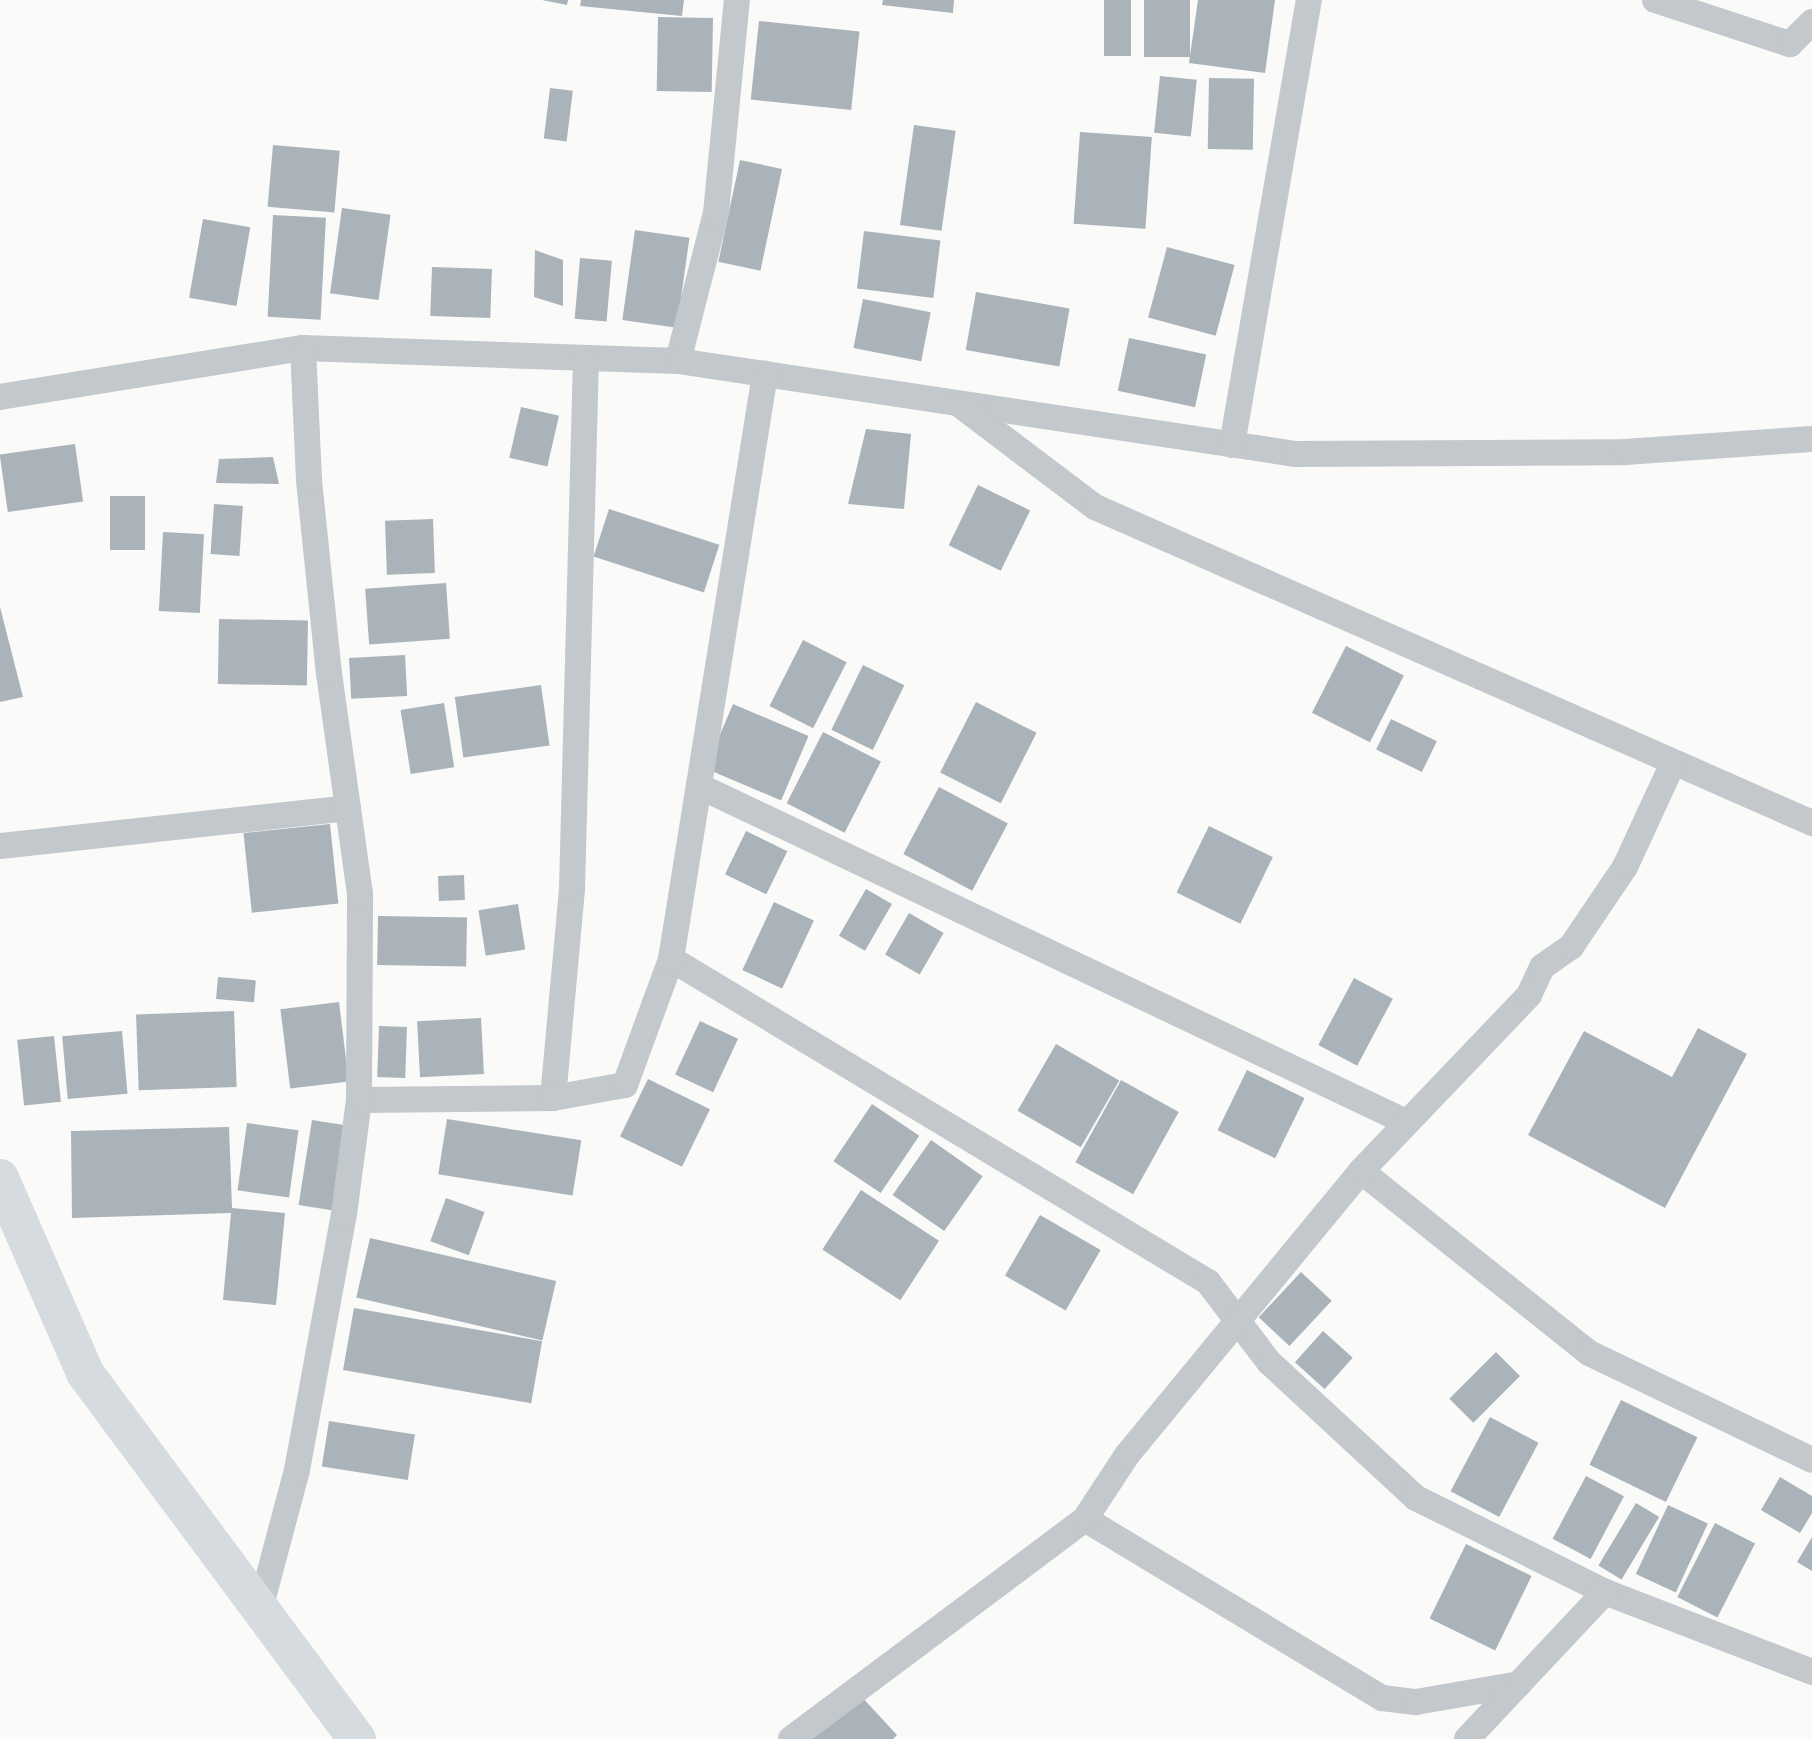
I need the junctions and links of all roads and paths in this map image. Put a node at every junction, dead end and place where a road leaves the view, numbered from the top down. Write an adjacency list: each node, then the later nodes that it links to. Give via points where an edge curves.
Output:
1 (737, 0): 7 (street, via 716,213)
2 (1309, 0): 12 (street)
3 (1655, 0): 4 (street, via 1790,44)
4 (1812, 22)
5 (303, 348): 6 (street); 9 (street); 15 (street, via 309,480)
6 (586, 358): 7 (street); 19 (street, via 572,889)
7 (678, 362): 8 (street)
8 (765, 374): 10 (street); 14 (street)
9 (0, 397)
10 (959, 404): 12 (street); 13 (street, via 1095,506)
11 (1812, 439): 12 (street, via 1625,452 1296,454)
12 (1232, 445)
13 (1674, 763): 16 (street); 21 (street, via 1625,867 1571,947 1542,967 1529,995)
14 (699, 786): 18 (street); 21 (street)
15 (348, 808): 17 (street); 20 (street, via 360,894)
16 (1812, 823)
17 (0, 846)
18 (671, 958): 19 (street, via 625,1086); 24 (street, via 1208,1282)
19 (554, 1098): 20 (street)
20 (359, 1100): 28 (street, via 344,1214 296,1470)
21 (1404, 1121): 22 (street)
22 (1361, 1171): 24 (street); 25 (street, via 1589,1353)
23 (0, 1178): 28 (main road, via 85,1373)
24 (1237, 1318): 26 (street, via 1127,1455); 27 (street, via 1269,1362 1416,1498)
25 (1812, 1460)
26 (1085, 1519): 30 (street, via 1382,1698 1416,1702); 32 (street)
27 (1605, 1592): 29 (street); 30 (street)
28 (260, 1609): 31 (main road)
29 (1812, 1672)
30 (1519, 1684): 33 (street)
31 (356, 1739)
32 (790, 1739)
33 (1467, 1739)

